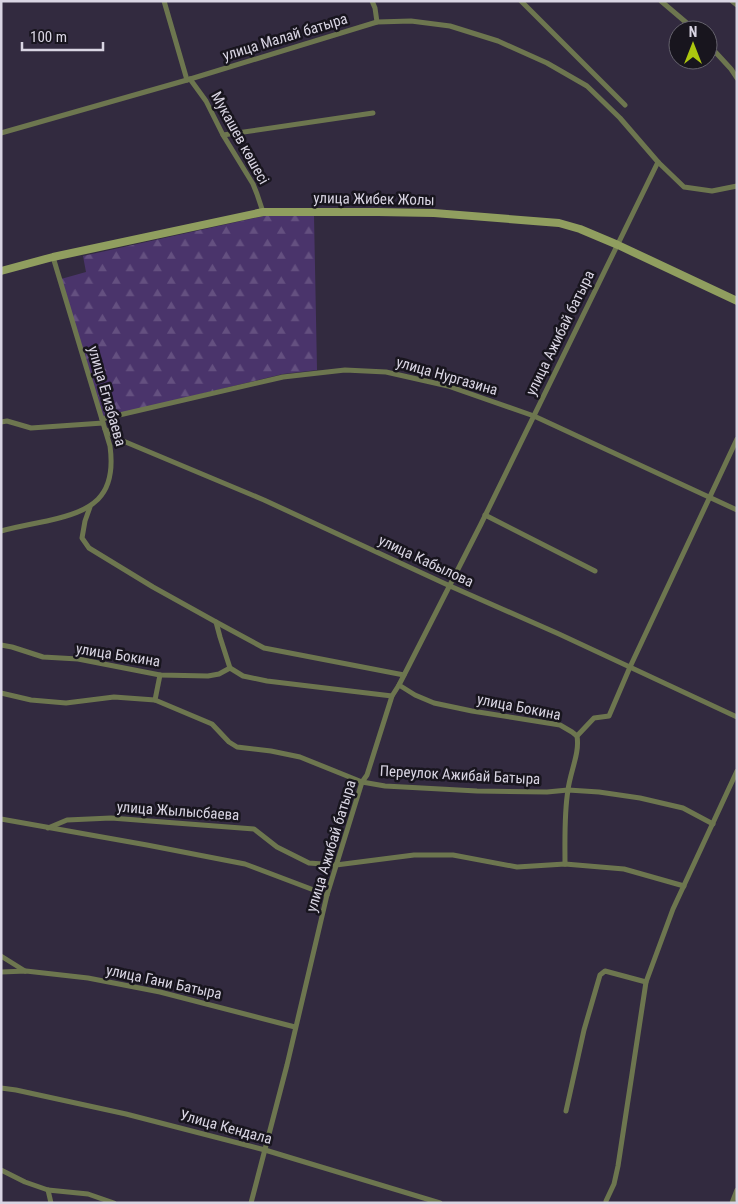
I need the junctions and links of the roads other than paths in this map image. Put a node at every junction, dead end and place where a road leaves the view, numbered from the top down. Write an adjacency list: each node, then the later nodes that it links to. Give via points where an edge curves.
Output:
1 (164, 1): 11 (street, Мукашев көшесі)
2 (372, 1): 8 (street)
3 (521, 1): 12 (street)
4 (661, 1): 7 (street)
5 (732, 1): 6 (street)
6 (737, 5)
7 (683, 20)
8 (377, 22): 11 (street, улица Малай батыра); 16 (street, улица Малай батыра, via 411,21 450,26 498,41 547,63 587,86)
9 (718, 55): 10 (street)
10 (737, 78)
11 (189, 79): 14 (street, улица Малай батыра); 15 (street, Мукашев көшесі, via 206,102)
12 (625, 106)
13 (373, 113): 15 (street)
14 (1, 133)
15 (223, 135): 18 (street, Мукашев көшесі, via 253,184)
16 (658, 162): 17 (street, via 684,187 712,191); 19 (street, улица Ажибай батыра)
17 (737, 186)
18 (263, 212): 19 (main road, улица Жибек Жолы, via 434,213 559,223); 20 (main road, улица Жибек Жолы)
19 (618, 244): 22 (main road, улица Жибек Жолы); 23 (street, улица Ажибай батыра)
20 (53, 257): 21 (main road, улица Жибек Жолы); 25 (street, улица Егизбаева)
21 (1, 271)
22 (737, 301)
23 (534, 416): 25 (street, улица Нургазина, via 448,386 386,372 346,370 283,377); 27 (street, улица Нургазина); 30 (street, улица Ажибай батыра)
24 (1, 422): 25 (street, улица Нургазина, via 31,428)
25 (103, 424): 28 (street, улица Егизбаева, via 110,446 111,473 101,497); 33 (street, улица Кабылова, via 116,438 264,500)
26 (737, 439): 27 (street)
27 (709, 498): 29 (street, улица Нургазина); 36 (street)
28 (90, 506): 31 (street, улица Егизбаева, via 67,516); 34 (street, via 82,538 89,548)
29 (737, 510)
30 (485, 516): 32 (street); 33 (street, улица Ажибай батыра)
31 (1, 531)
32 (595, 571)
33 (450, 586): 36 (street, улица Кабылова); 39 (street, улица Ажибай батыра)
34 (216, 622): 37 (street); 39 (street, via 264,648)
35 (1, 645): 38 (street, улица Бокина, via 43,657)
36 (630, 667): 44 (street, улица Кабылова); 45 (street, via 609,716 594,718)
37 (230, 668): 38 (street, улица Бокина, via 208,676); 42 (street, via 243,676 267,681)
38 (160, 675): 43 (street)
39 (404, 675): 40 (street, улица Ажибай батыра)
40 (399, 685): 42 (street, улица Ажибай батыра); 45 (street, улица Бокина, via 434,702 560,725)
41 (1, 693): 43 (street, via 66,703 114,697)
42 (392, 696): 47 (street, улица Ажибай батыра)
43 (155, 700): 47 (street, Переулок Ажибай Батыра, via 215,726 237,747 300,757)
44 (737, 717)
45 (577, 736): 48 (street)
46 (737, 771): 50 (street)
47 (362, 782): 48 (street, Переулок Ажибай Батыра, via 477,791); 53 (street, улица Ажибай батыра)
48 (568, 790): 50 (street, Переулок Ажибай Батыра, via 640,798 683,808); 52 (street)
49 (1, 819): 51 (street)
50 (713, 824): 54 (street)
51 (48, 828): 53 (street, улица Жылысбаева, via 67,820 111,818 254,829 277,847 308,863); 55 (street, via 245,864)
52 (565, 864): 53 (street, улица Жылысбаева, via 517,867 453,856 414,856); 54 (street, улица Жылысбаева, via 624,869)
53 (336, 865): 55 (street, улица Ажибай батыра)
54 (684, 886): 59 (street)
55 (327, 895): 60 (street, улица Ажибай батыра)
56 (1, 956): 57 (street, улица Гани Батыра)
57 (26, 971): 58 (street, улица Гани Батыра); 60 (street, улица Гани Батыра, via 88,978 160,992)
58 (1, 972)
59 (646, 982): 62 (street, via 605,971 600,974); 67 (street, via 618,1166)
60 (296, 1027): 63 (street, улица Ажибай батыра)
61 (1, 1088): 63 (street, Улица Кендала, via 126,1114)
62 (566, 1111)
63 (265, 1150): 70 (street, улица Ажибай батыра); 71 (street, Улица Кендала)
64 (1, 1170): 65 (street)
65 (48, 1190): 68 (street); 69 (street, via 88,1194)
66 (737, 1190): 72 (street)
67 (606, 1201)
68 (51, 1203)
69 (114, 1203)
70 (251, 1203)
71 (440, 1203)
72 (732, 1203)

